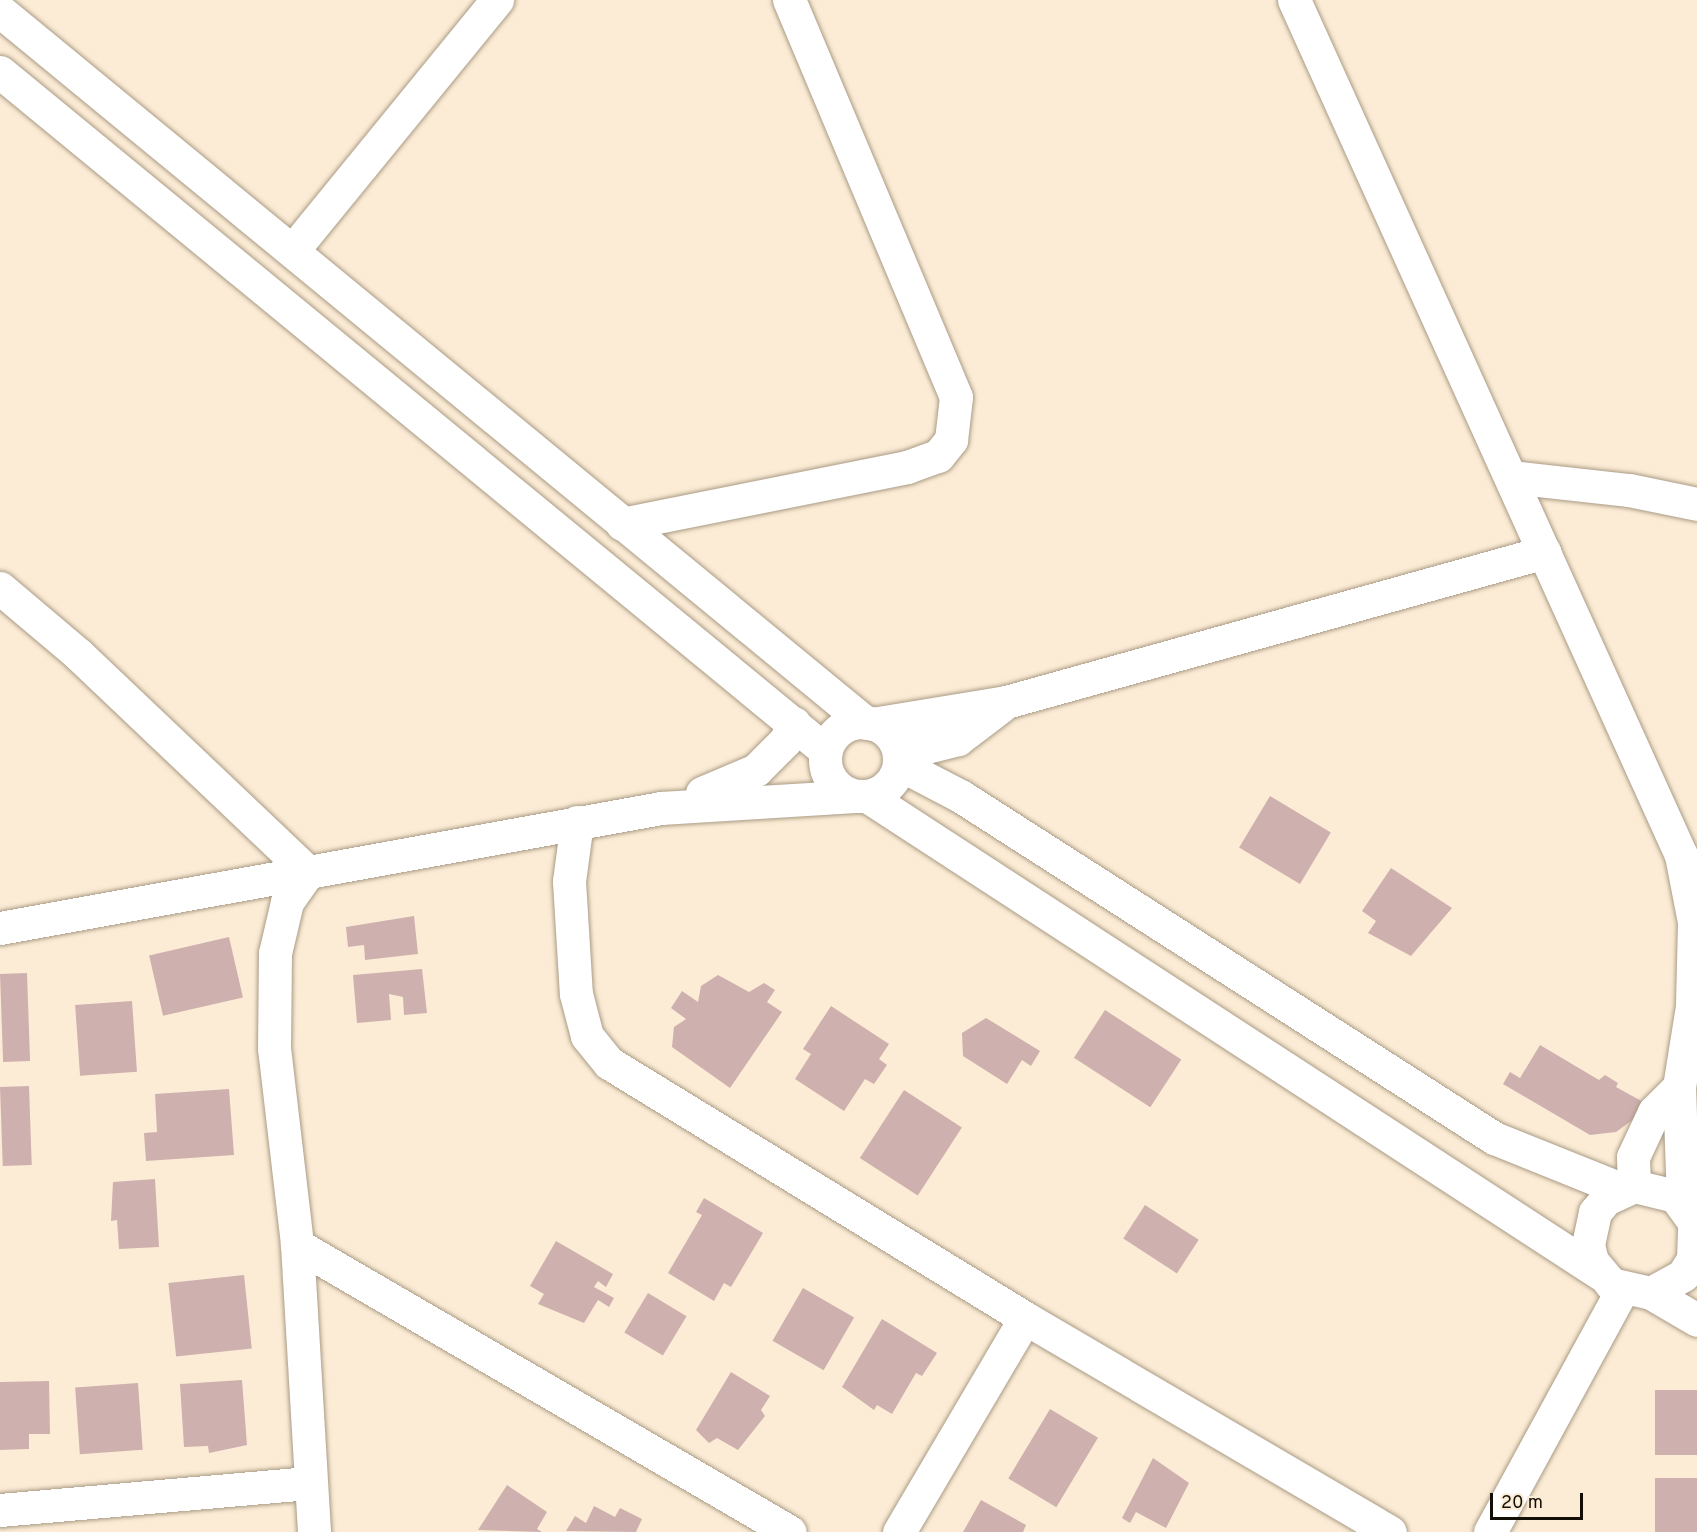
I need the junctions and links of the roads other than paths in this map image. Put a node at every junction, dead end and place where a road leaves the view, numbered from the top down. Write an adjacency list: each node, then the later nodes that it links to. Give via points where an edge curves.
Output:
1 (496, 0): 6 (street)
2 (789, 0): 9 (street, via 956,397 951,440 938,456 907,468)
3 (1294, 0): 7 (street)
4 (0, 11): 6 (street)
5 (0, 72): 13 (street)
6 (293, 250): 9 (street)
7 (1511, 477): 8 (street, via 1629,490); 10 (street)
8 (1697, 504)
9 (622, 524): 14 (street)
10 (1545, 552): 12 (street); 20 (street)
11 (0, 588): 21 (street, via 78,654)
12 (1006, 702): 14 (street); 16 (street, via 958,739)
13 (794, 723): 15 (street); 18 (street, via 785,741 756,770)
14 (869, 723): 15 (street, via 845,726); 16 (street, via 885,730)
15 (826, 751): 17 (street, via 828,775)
16 (899, 759): 17 (street, via 885,788); 24 (street, via 1494,1138)
17 (863, 796): 18 (street); 28 (street)
18 (661, 808): 19 (street)
19 (577, 822): 21 (street); 29 (street, via 569,881 576,994 587,1036 609,1063)
20 (1689, 856): 23 (street, via 1694,922 1692,1006)
21 (308, 872): 22 (street); 26 (street, via 287,902 275,953 274,1048)
22 (0, 928)
23 (1679, 1087): 24 (street, via 1654,1112 1633,1157); 25 (street)
24 (1628, 1188): 25 (street, via 1662,1189); 28 (street, via 1595,1212 1588,1245)
25 (1683, 1202): 27 (street, via 1694,1222)
26 (297, 1245): 31 (street); 34 (street)
27 (1695, 1260): 28 (street, via 1683,1275)
28 (1625, 1286): 30 (street); 37 (street)
29 (1025, 1318): 35 (street); 36 (street)
30 (1697, 1320)
31 (311, 1483): 32 (street); 33 (street)
32 (0, 1510)
33 (314, 1532)
34 (789, 1532)
35 (899, 1532)
36 (1390, 1532)
37 (1490, 1532)

